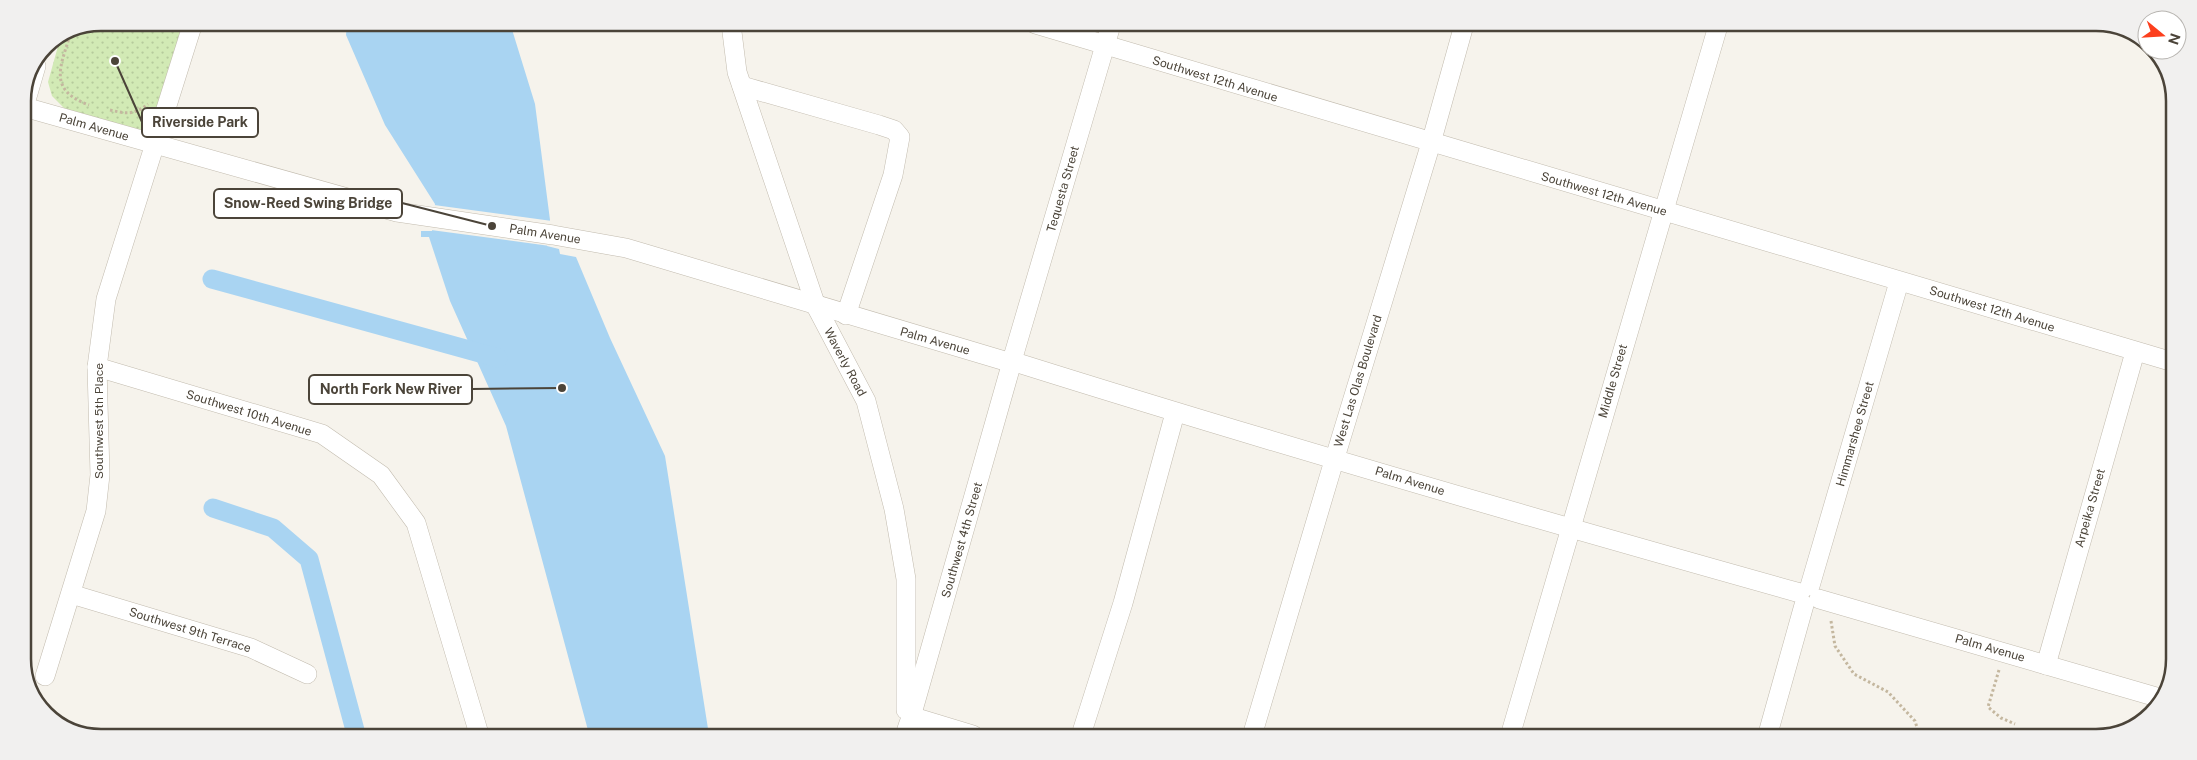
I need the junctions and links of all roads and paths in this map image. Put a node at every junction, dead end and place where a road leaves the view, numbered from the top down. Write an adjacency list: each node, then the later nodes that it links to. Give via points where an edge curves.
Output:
1 (191, 31): 15 (street, Southwest 5th Place)
2 (732, 31): 9 (street, Waverly Road)
3 (1057, 31): 8 (street, Southwest 12th Avenue)
4 (1109, 31): 8 (street, Tequesta Street)
5 (1462, 31): 14 (street, West Las Olas Boulevard)
6 (1717, 31): 16 (street, Middle Street)
7 (69, 40): 11 (path, via 59,73 72,99)
8 (1105, 46): 14 (street, Southwest 12th Avenue); 22 (street, Tequesta Street)
9 (742, 86): 18 (street, Waverly Road); 19 (street, via 879,124 894,130 900,137 893,175)
10 (150, 102): 13 (path, via 137,113)
11 (90, 105)
12 (31, 108): 15 (street, Palm Avenue)
13 (107, 110)
14 (1431, 143): 16 (street, Southwest 12th Avenue); 25 (street, West Las Olas Boulevard)
15 (155, 145): 18 (street, Palm Avenue, via 397,212 626,248); 23 (street, Southwest 5th Place, via 106,299)
16 (1663, 212): 17 (street, Southwest 12th Avenue); 26 (street, Middle Street)
17 (1899, 282): 20 (street, Southwest 12th Avenue); 28 (street, Himmarshee Street)
18 (816, 306): 19 (street, Palm Avenue); 35 (street, Waverly Road, via 866,401 894,510 906,579)
19 (846, 315): 22 (street, Palm Avenue)
20 (2135, 352): 21 (street, Southwest 12th Avenue); 30 (street, Arpeika Street)
21 (2166, 360)
22 (1013, 362): 24 (street, Palm Avenue); 35 (street, Southwest 4th Street)
23 (97, 367): 27 (street, Southwest 5th Place, via 100,474 96,511); 37 (street, Southwest 10th Avenue, via 322,434 381,475 416,523)
24 (1175, 413): 25 (street, Palm Avenue); 39 (street, via 1123,603)
25 (1334, 459): 26 (street, Palm Avenue); 40 (street, West Las Olas Boulevard)
26 (1570, 529): 28 (street, Palm Avenue); 41 (street, Middle Street)
27 (70, 594): 32 (street, Southwest 9th Terrace, via 251,648); 33 (street, Southwest 5th Place)
28 (1808, 596): 30 (street, Palm Avenue); 42 (street, Himmarshee Street)
29 (1830, 620): 43 (path, via 1835,646 1854,674 1888,692 1916,721)
30 (2046, 665): 34 (street, Palm Avenue)
31 (1999, 670): 36 (path, via 1988,707)
32 (307, 674)
33 (45, 676)
34 (2154, 696)
35 (910, 719): 38 (street)
36 (2015, 724)
37 (478, 729)
38 (949, 729)
39 (1083, 729)
40 (1254, 729)
41 (1512, 729)
42 (1769, 729)
43 (1918, 729)

